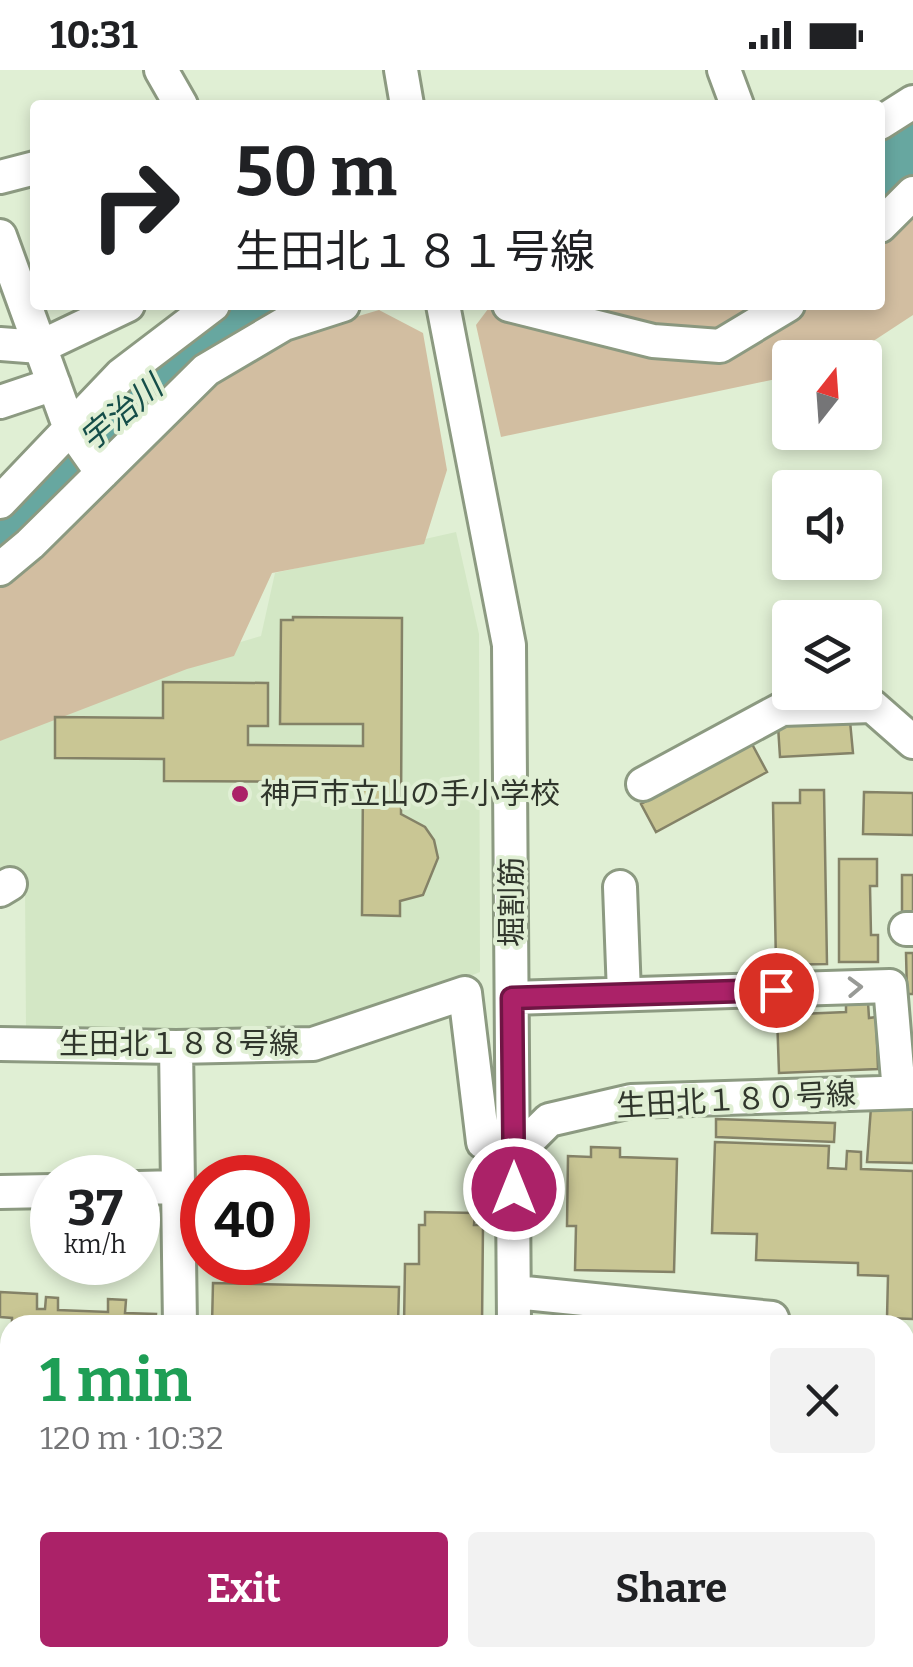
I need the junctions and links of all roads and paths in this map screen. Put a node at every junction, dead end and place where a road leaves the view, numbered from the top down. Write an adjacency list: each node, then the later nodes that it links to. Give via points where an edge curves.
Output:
1 (161, 70): 3 (street)
2 (401, 70): 4 (street)
3 (178, 100)
4 (406, 100)
5 (913, 102): 6 (street)
6 (885, 120)
7 (30, 169): 8 (street)
8 (0, 177)
9 (913, 193): 10 (street)
10 (885, 221)
11 (0, 236): 19 (street)
12 (118, 310): 19 (street)
13 (206, 310): 22 (street, via 122,375)
14 (327, 310): 23 (street, via 284,324 206,370)
15 (444, 310): 30 (street, 堀割筋, via 510,646)
16 (529, 310): 17 (street, via 654,342 720,346)
17 (780, 310)
18 (0, 344): 19 (street)
19 (40, 347): 20 (street)
20 (54, 384): 21 (street); 22 (street)
21 (0, 402)
22 (69, 427): 23 (street); 24 (street)
23 (101, 472): 25 (street)
24 (0, 502)
25 (0, 569)
26 (913, 742): 27 (street, via 872,706 782,708)
27 (643, 784)
28 (620, 887): 29 (street)
29 (624, 994): 30 (street); 33 (street, one-way to 33, via 890,986)
30 (512, 998): 34 (street, 堀割筋)
31 (0, 1044): 32 (street, 生田北１８８号線)
32 (176, 1046): 34 (street, 生田北１８８号線, via 313,1044 465,993 483,1142); 36 (street)
33 (906, 1092): 34 (street, 生田北１８０号線, via 630,1101 549,1120)
34 (514, 1155): 39 (street, 堀割筋)
35 (160, 1187): 36 (street)
36 (178, 1187): 40 (street)
37 (30, 1191): 38 (street)
38 (0, 1192)
39 (515, 1292): 41 (street, 堀割筋); 42 (street)
40 (180, 1315)
41 (514, 1315)
42 (655, 1315)

